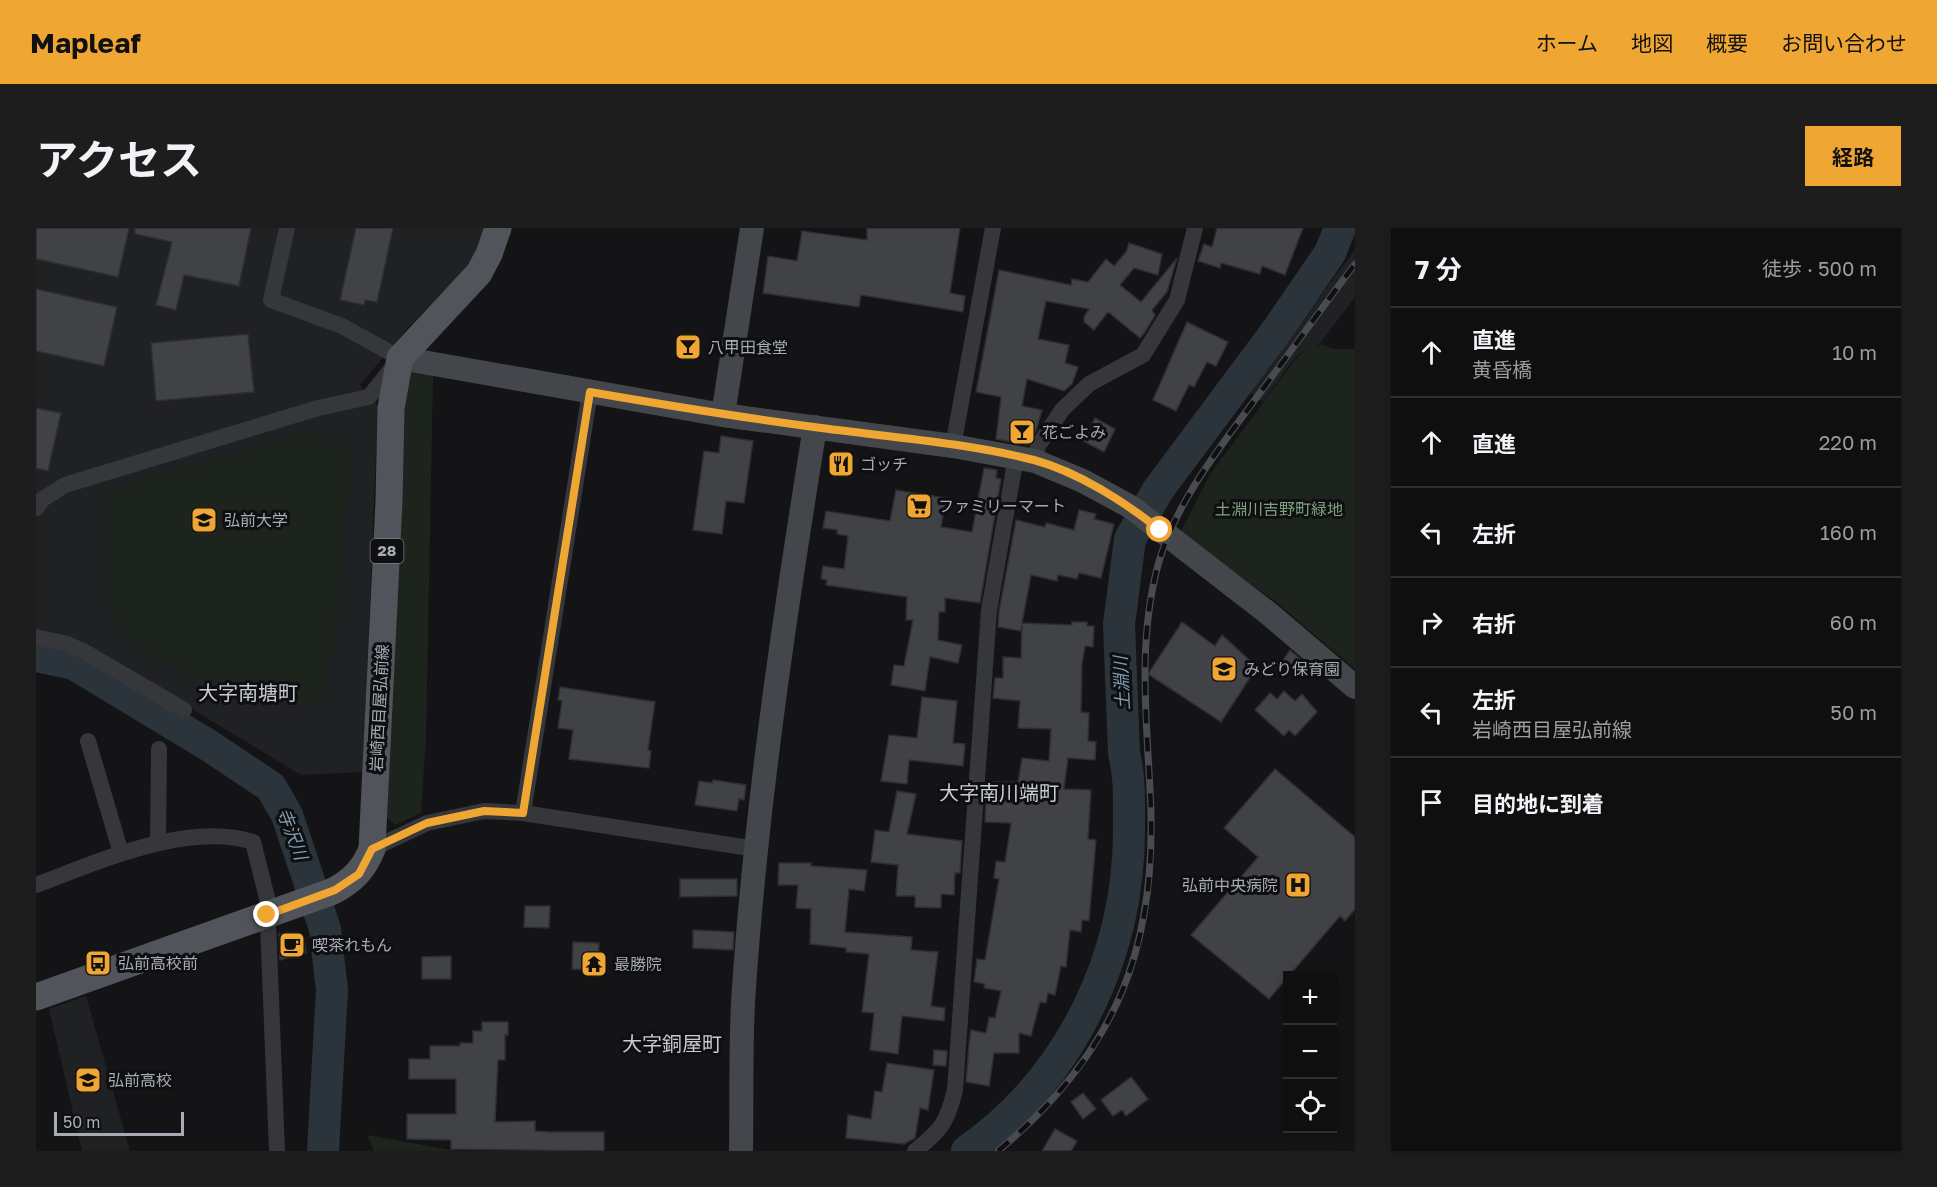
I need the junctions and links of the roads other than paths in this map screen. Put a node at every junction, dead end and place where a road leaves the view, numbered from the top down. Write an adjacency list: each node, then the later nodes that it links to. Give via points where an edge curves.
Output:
1 (287, 228): 6 (street, via 271,300 342,326)
2 (498, 228): 6 (main road, via 479,273)
3 (752, 228): 8 (street)
4 (993, 228): 10 (street)
5 (1195, 228): 11 (street, via 1176,300 1143,355 1089,384 1069,403)
6 (400, 358): 7 (street); 12 (street, via 369,397 318,408 65,485); 20 (main road, 岩崎西目屋弘前線 / 28, via 390,408)
7 (590, 392): 8 (street); 18 (street)
8 (723, 415): 9 (street)
9 (815, 427): 10 (street); 21 (street, via 783,626)
10 (953, 446): 11 (street)
11 (1026, 459): 14 (street, via 1083,481 1136,511 1268,613); 28 (street, via 988,610 955,1090 941,1131)
12 (36, 508)
13 (36, 637): 15 (street, via 83,651)
14 (1355, 687)
15 (184, 710)
16 (88, 741): 22 (street)
17 (159, 749): 19 (street)
18 (523, 813): 20 (street, via 484,811 427,823); 21 (street)
19 (158, 842): 22 (street); 24 (street, via 234,836 253,842)
20 (372, 849): 24 (main road, 岩崎西目屋弘前線 / 28, via 359,874 331,892)
21 (756, 849): 27 (street, via 743,989)
22 (121, 853): 23 (street)
23 (36, 885)
24 (270, 914): 25 (main road, 岩崎西目屋弘前線 / 28); 26 (street)
25 (36, 997)
26 (277, 1151)
27 (741, 1151)
28 (915, 1151)

